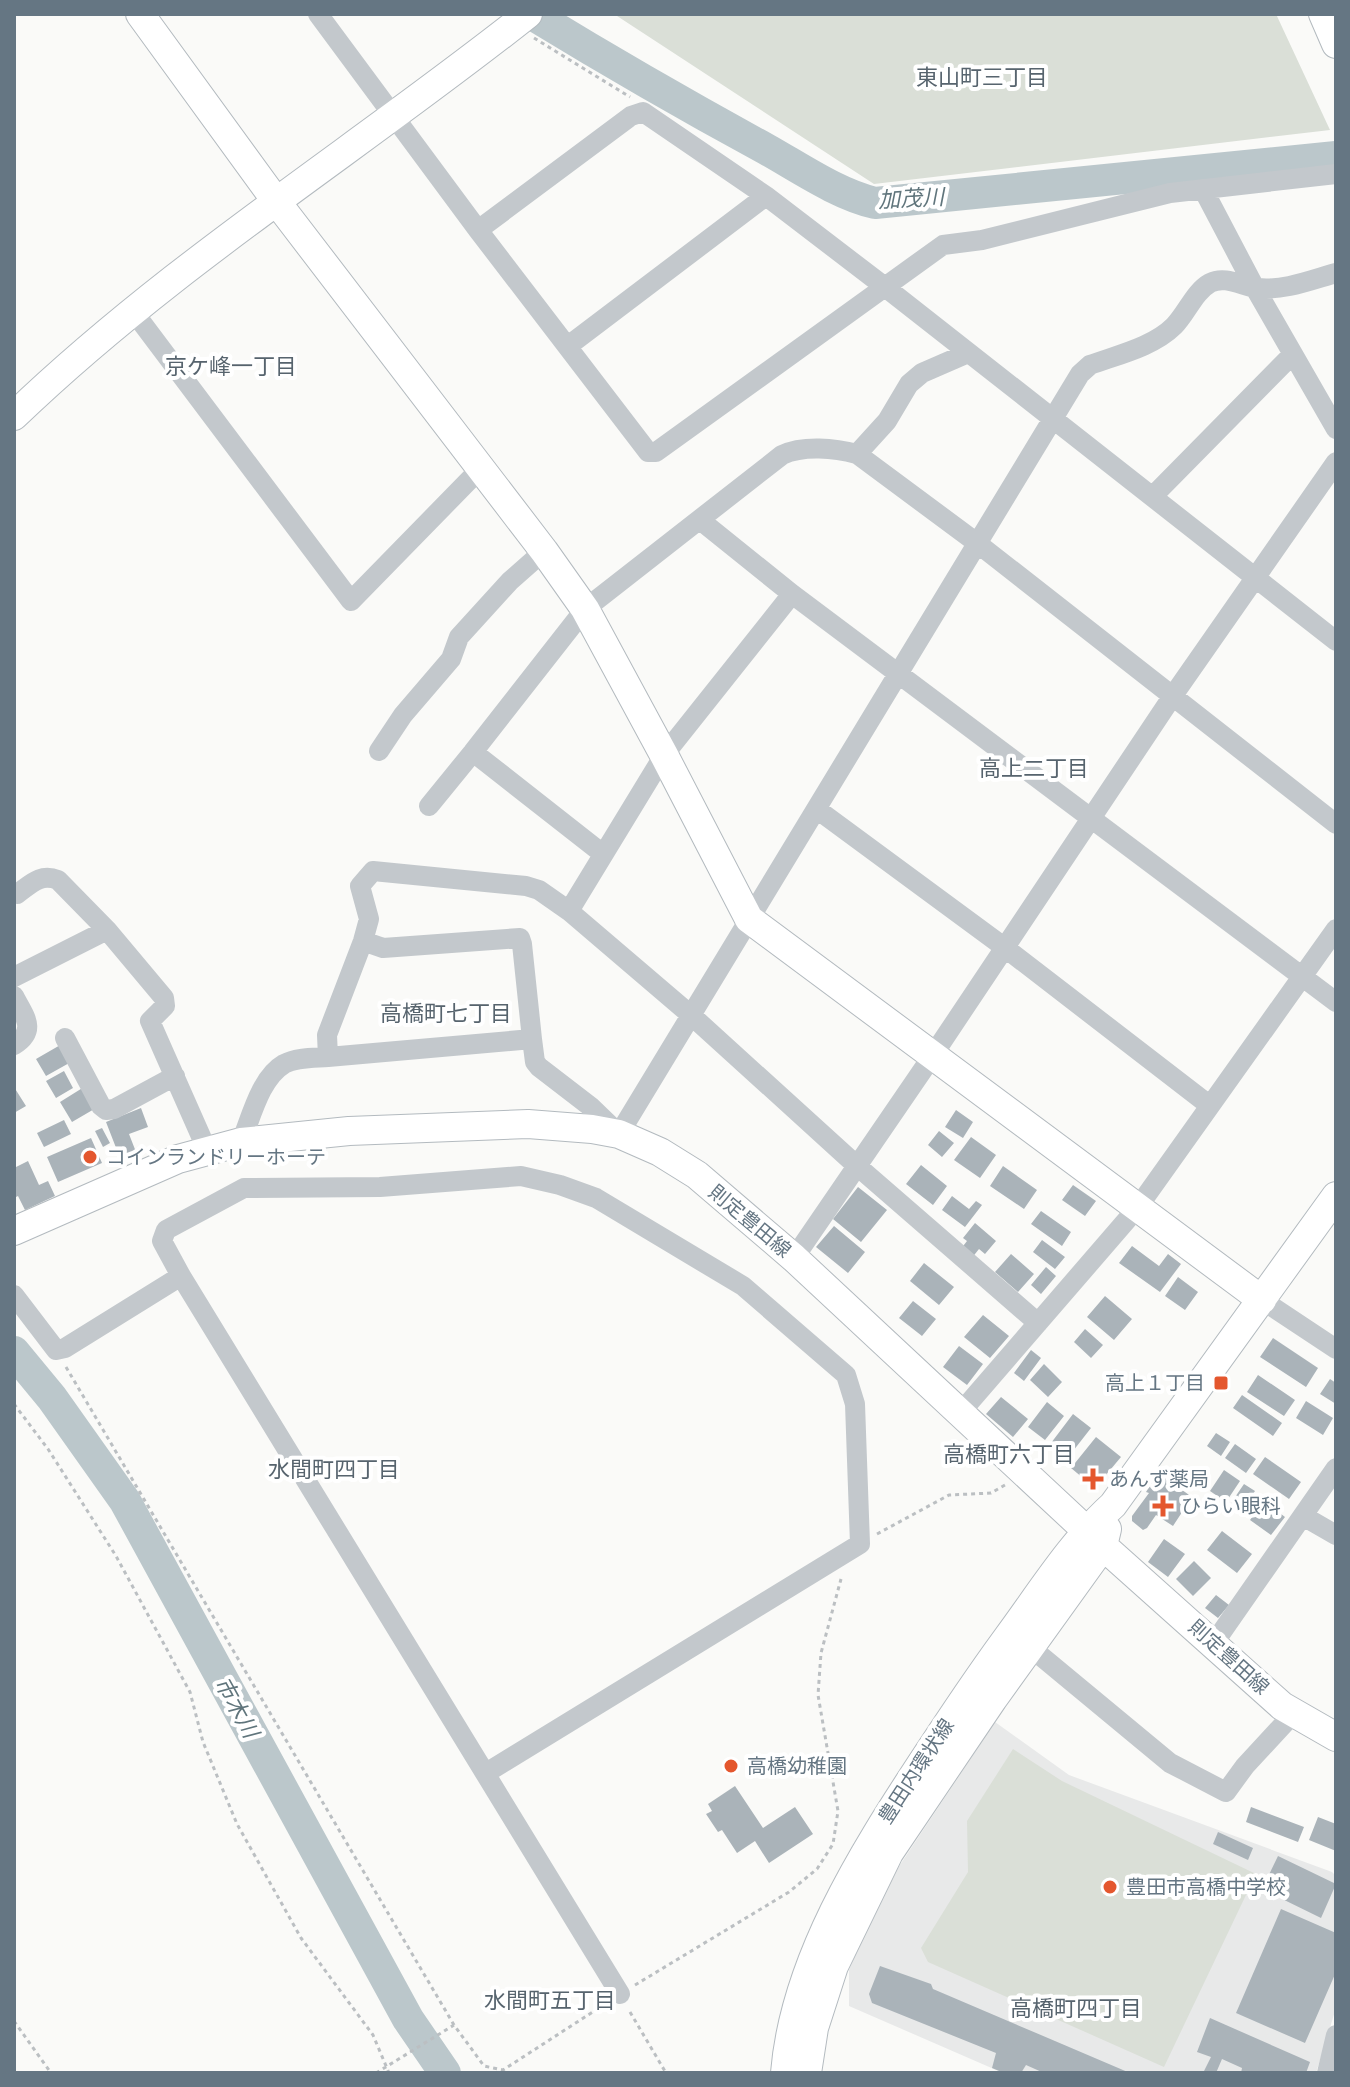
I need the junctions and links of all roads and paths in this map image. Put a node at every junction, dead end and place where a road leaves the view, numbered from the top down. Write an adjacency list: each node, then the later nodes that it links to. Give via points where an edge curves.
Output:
1 (140, 14): 11 (street)
2 (318, 14): 7 (street)
3 (1323, 14): 5 (street)
4 (527, 22): 6 (path, via 637,101); 7 (street)
5 (1336, 44)
6 (643, 112): 10 (street); 12 (street)
7 (392, 116): 11 (street); 12 (street)
8 (1336, 174): 9 (street)
9 (1203, 189): 14 (street, via 943,245); 15 (street)
10 (766, 196): 14 (street); 17 (street)
11 (276, 201): 16 (street); 25 (street)
12 (478, 230): 17 (street)
13 (1336, 273): 15 (street, via 1279,288)
14 (885, 287): 17 (street, via 656,452 648,452); 18 (street)
15 (1255, 288): 19 (street); 21 (street, via 1237,281 1211,282 1164,334 1090,365)
16 (133, 311): 20 (street); 25 (street, via 351,601)
17 (568, 346)
18 (968, 353): 21 (street); 23 (street, via 909,384 887,421)
19 (1293, 354): 22 (street); 26 (street)
20 (14, 416)
21 (1053, 419): 26 (street); 28 (street)
22 (1336, 429)
23 (857, 454): 27 (street, via 794,449); 28 (street)
24 (1336, 462): 30 (street)
25 (481, 468): 29 (street)
26 (1153, 496): 30 (street)
27 (700, 520): 31 (street); 32 (street)
28 (977, 543): 34 (street); 35 (street)
29 (544, 551): 32 (street); 36 (street, via 459,637 451,659)
30 (1256, 579): 33 (street); 35 (street)
31 (792, 594): 34 (street); 38 (street)
32 (585, 609): 37 (street); 38 (street)
33 (1336, 641)
34 (900, 673): 40 (street); 41 (street)
35 (1172, 697): 41 (street); 42 (street)
36 (379, 751)
37 (473, 752): 39 (street); 43 (street)
38 (664, 755): 43 (street); 46 (street)
39 (429, 806)
40 (818, 810): 46 (street); 50 (street)
41 (1092, 818): 50 (street); 51 (street)
42 (1336, 824)
43 (603, 854): 45 (street)
44 (17, 894): 48 (street, via 37,879 58,880)
45 (569, 911): 49 (street, via 526,886 373,871 360,886 369,919); 55 (street)
46 (749, 919): 55 (street); 59 (street)
47 (1336, 929): 51 (street)
48 (107, 930): 52 (street); 61 (street, via 164,998 165,1006 150,1021)
49 (363, 941): 57 (street, via 383,948 520,938); 60 (street, via 327,1035)
50 (1004, 947): 59 (street); 62 (street)
51 (1303, 975): 54 (street); 62 (street)
52 (14, 977)
53 (14, 996): 58 (street, via 28,1032)
54 (1336, 1002)
55 (692, 1016): 63 (street); 66 (street)
56 (65, 1038): 61 (street, via 106,1110)
57 (532, 1039): 60 (street); 63 (street, via 539,1067)
58 (14, 1045)
59 (933, 1055): 66 (street); 68 (street)
60 (328, 1057): 64 (street, via 296,1060 278,1069)
61 (175, 1076): 65 (street)
62 (1209, 1105): 68 (street)
63 (619, 1134): 64 (street, 則定豊田線, via 528,1124 349,1131); 70 (street, 則定豊田線, via 697,1175)
64 (241, 1142): 65 (street, 則定豊田線)
65 (207, 1150): 69 (street, 則定豊田線)
66 (856, 1165): 70 (street); 74 (street)
67 (1336, 1196): 73 (street, 豊田内環状線)
68 (1138, 1207): 73 (street); 74 (street)
69 (14, 1231)
70 (794, 1258): 78 (street, 則定豊田線)
71 (181, 1276): 76 (street); 84 (street, via 162,1241 166,1230 244,1188 367,1188 521,1176 596,1198 743,1286 846,1375 855,1404); 90 (street)
72 (14, 1295): 76 (street)
73 (1262, 1300): 75 (street); 83 (street, 豊田内環状線)
74 (1038, 1323): 78 (street)
75 (1336, 1349)
76 (56, 1350): 93 (path)
77 (14, 1404): 95 (path, via 116,1556 190,1692 203,1742 237,1824 301,1938 373,2035)
78 (961, 1412): 80 (street, 則定豊田線)
79 (1336, 1468): 81 (street)
80 (1026, 1473): 83 (street, 則定豊田線); 84 (path, via 991,1493 949,1495)
81 (1303, 1516): 82 (street); 86 (street)
82 (1336, 1535)
83 (1094, 1538): 86 (street, 則定豊田線); 87 (street, 豊田内環状線); 100 (street, 豊田内環状線, via 976,1681 869,1843 813,1959)
84 (860, 1544): 85 (street)
85 (839, 1555): 90 (street); 91 (path, via 841,1579 821,1653 818,1695 838,1811 826,1858 789,1892)
86 (1214, 1643): 88 (street, 則定豊田線)
87 (1030, 1647): 88 (street, via 1170,1763 1226,1792); 101 (street, 豊田内環状線, via 889,1853 834,1966 814,2028)
88 (1294, 1713): 89 (street, 則定豊田線)
89 (1336, 1737)
90 (486, 1773): 91 (street)
91 (620, 1994): 93 (path, via 503,2070 484,2066); 99 (path)
92 (14, 2021): 96 (path)
93 (454, 2025): 95 (path)
94 (1336, 2035): 102 (street)
95 (386, 2066): 97 (path); 98 (path)
96 (51, 2073)
97 (376, 2073)
98 (389, 2073)
99 (666, 2073)
100 (785, 2073)
101 (807, 2073)
102 (1327, 2073)

